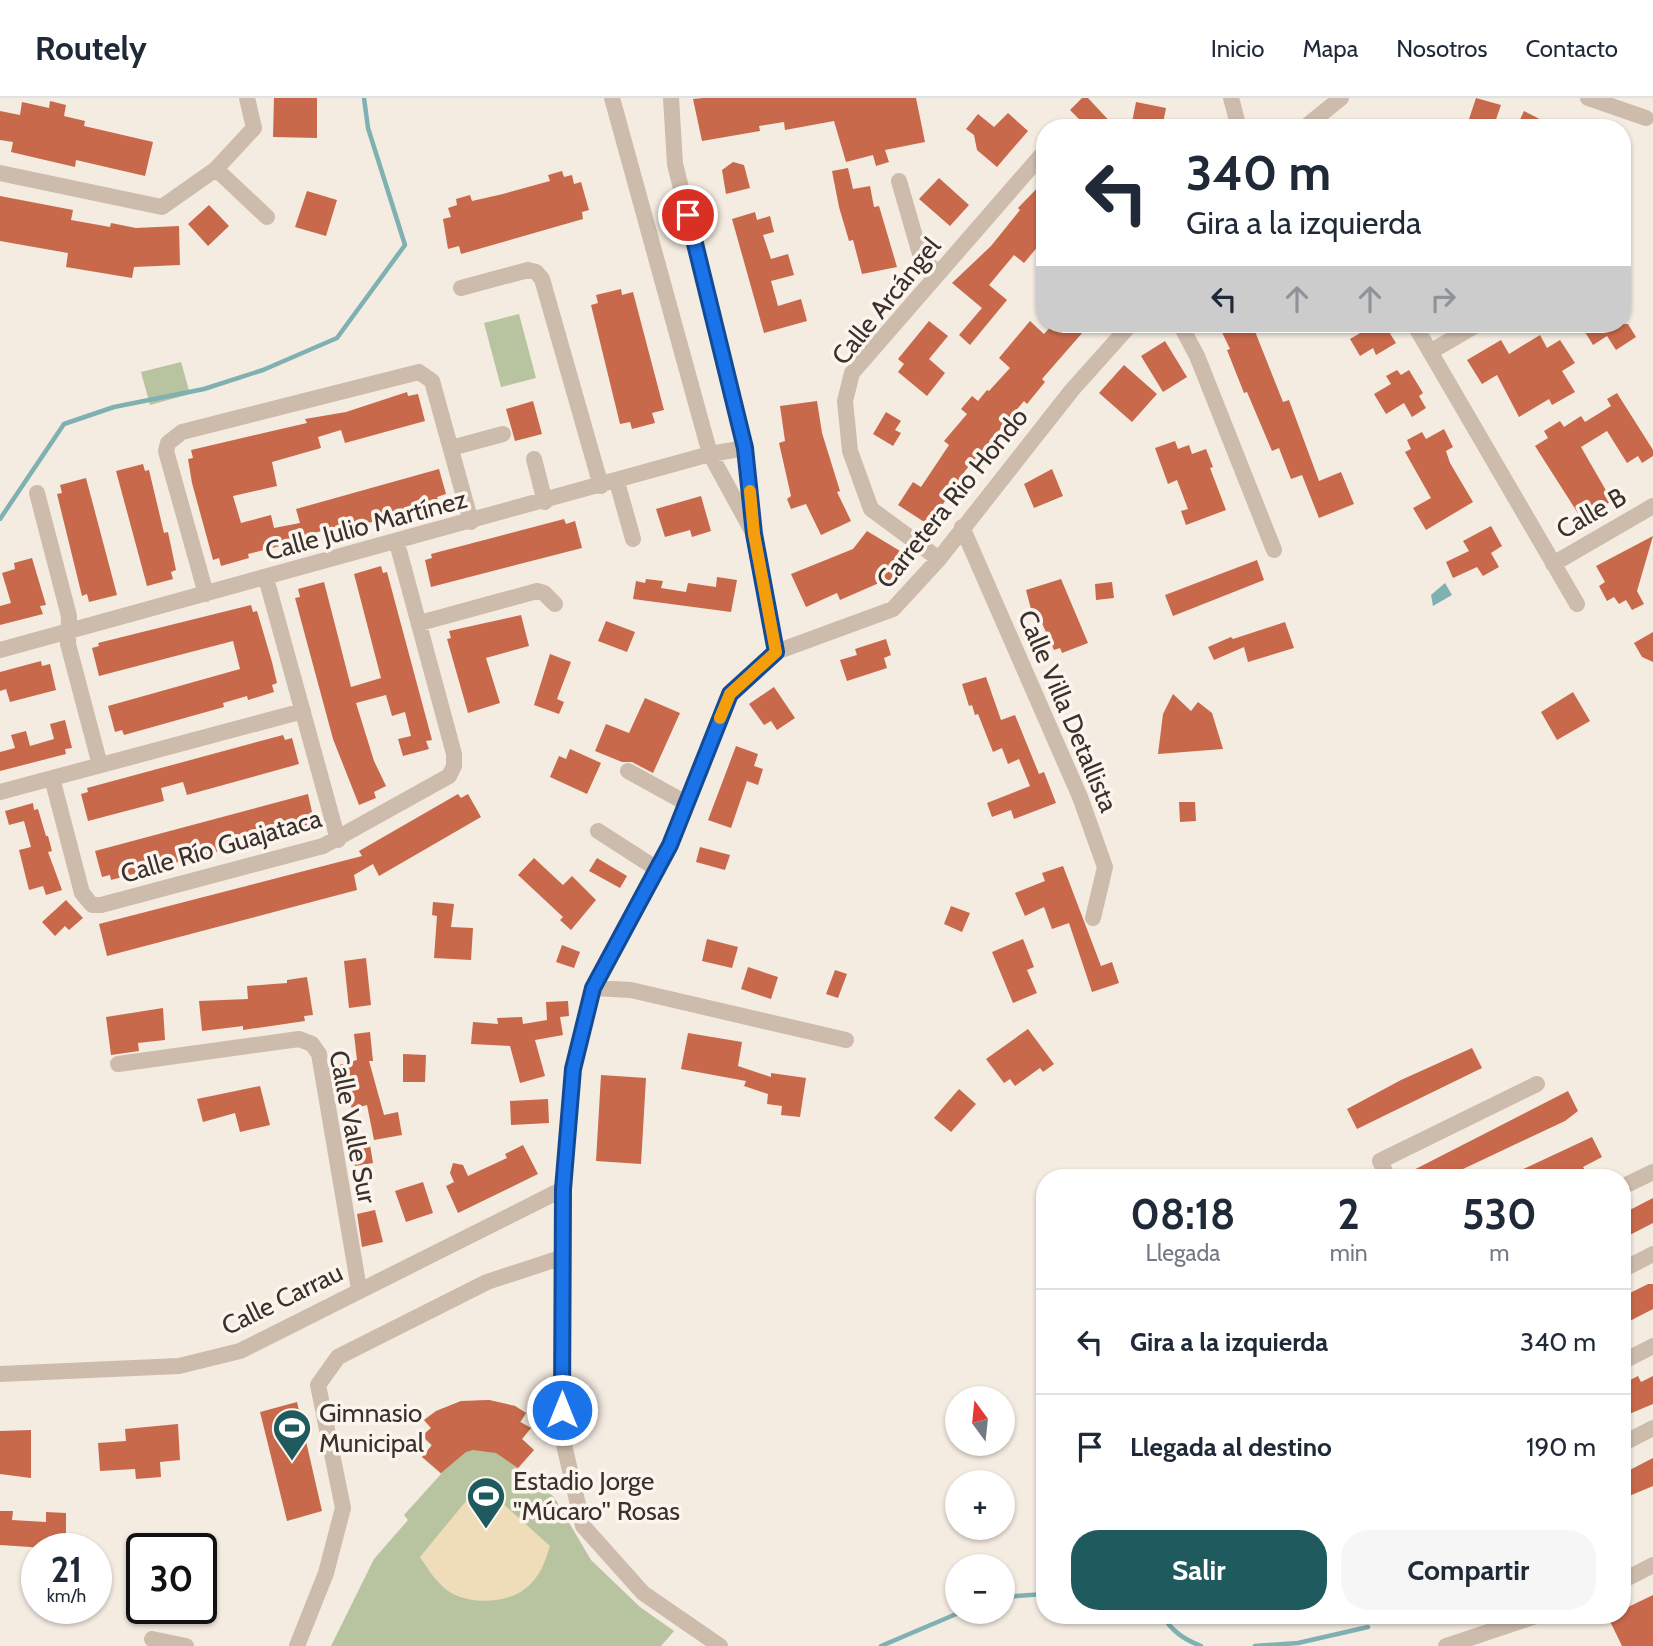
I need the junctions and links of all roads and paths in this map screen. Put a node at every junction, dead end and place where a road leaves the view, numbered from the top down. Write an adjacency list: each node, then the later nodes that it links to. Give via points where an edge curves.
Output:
1 (247, 98): 11 (street, via 254,128)
2 (613, 98): 25 (street)
3 (671, 98): 24 (street, via 675,164)
4 (1231, 98): 7 (street)
5 (1341, 98): 8 (street)
6 (1588, 98): 9 (street)
7 (1237, 119)
8 (1315, 119)
9 (1651, 121)
10 (1036, 161): 15 (street, Calle Arcángel)
11 (216, 169): 12 (street, via 162,207); 14 (street)
12 (0, 173)
13 (899, 181): 15 (street, via 920,254)
14 (267, 217)
15 (937, 274): 37 (street, Calle Arcángel, via 852,373 845,401 850,451 871,509)
16 (460, 288): 27 (street, via 528,270 536,272)
17 (1123, 333): 32 (street, Carretera Rio Hondo)
18 (1185, 333): 36 (street)
19 (1419, 333): 21 (street)
20 (1463, 333): 21 (street)
21 (1430, 352): 38 (street)
22 (503, 434): 23 (street)
23 (451, 448): 31 (street); 40 (street, via 432,381 419,372 182,432 168,443 166,451)
24 (745, 448): 25 (street, Calle Julio Martínez); 33 (street)
25 (710, 454): 27 (street, Calle Julio Martínez); 33 (street)
26 (534, 459): 29 (street)
27 (609, 484): 29 (street, Calle Julio Martínez); 34 (street)
28 (37, 494): 44 (street, via 69,616)
29 (545, 502): 31 (street, Calle Julio Martínez)
30 (1653, 506): 38 (street, Calle B)
31 (471, 522): 35 (street, Calle Julio Martínez)
32 (962, 527): 37 (street, Carretera Rio Hondo); 56 (street, Calle Villa Detallista, via 1080,797 1105,867)
33 (754, 534): 46 (street)
34 (633, 539)
35 (397, 543): 39 (street, Calle Julio Martínez); 43 (street, Calle Río Guajataca)
36 (1274, 550)
37 (939, 559): 46 (street, Carretera Rio Hondo, via 893,610)
38 (1553, 564): 42 (street)
39 (266, 578): 40 (street, Calle Julio Martínez); 47 (street)
40 (206, 594): 44 (street, Calle Julio Martínez)
41 (555, 604): 43 (street, via 537,591)
42 (1577, 604)
43 (420, 623): 54 (street, Calle Río Guajataca, via 454,766 449,776)
44 (67, 633): 45 (street, Calle Julio Martínez); 48 (street)
45 (0, 650)
46 (776, 652): 52 (street, via 730,694)
47 (303, 711): 48 (street); 54 (street)
48 (100, 765): 50 (street)
49 (628, 771): 52 (street)
50 (52, 778): 51 (street); 54 (street, Calle Río Guajataca, via 82,893 92,905)
51 (0, 792)
52 (686, 803): 55 (street)
53 (598, 831): 55 (street)
54 (338, 839)
55 (657, 869): 57 (street)
56 (1093, 918)
57 (593, 988): 58 (street, via 631,990); 64 (street, via 573,1069)
58 (846, 1040)
59 (118, 1064): 68 (street, Calle Valle Sur, via 299,1039 312,1044 319,1054)
60 (1537, 1084): 61 (street, via 1380,1161)
61 (1384, 1169)
62 (1653, 1172): 63 (street)
63 (1631, 1183)
64 (563, 1189): 66 (street); 68 (street, Calle Carrau)
65 (1653, 1254): 67 (street)
66 (563, 1257): 79 (street, via 487,1282 338,1357 318,1385 343,1508 326,1573); 80 (street, via 562,1436 583,1526 643,1593)
67 (1631, 1265)
68 (359, 1289): 71 (street, Calle Carrau, via 258,1342 179,1366)
69 (1653, 1346): 70 (street)
70 (1631, 1357)
71 (0, 1374)
72 (1653, 1428): 73 (street)
73 (1631, 1439)
74 (1653, 1565): 75 (street)
75 (1631, 1576)
76 (1512, 1624): 81 (street)
77 (152, 1639): 78 (street)
78 (186, 1646)
79 (297, 1646)
80 (720, 1646)
81 (1446, 1646)

